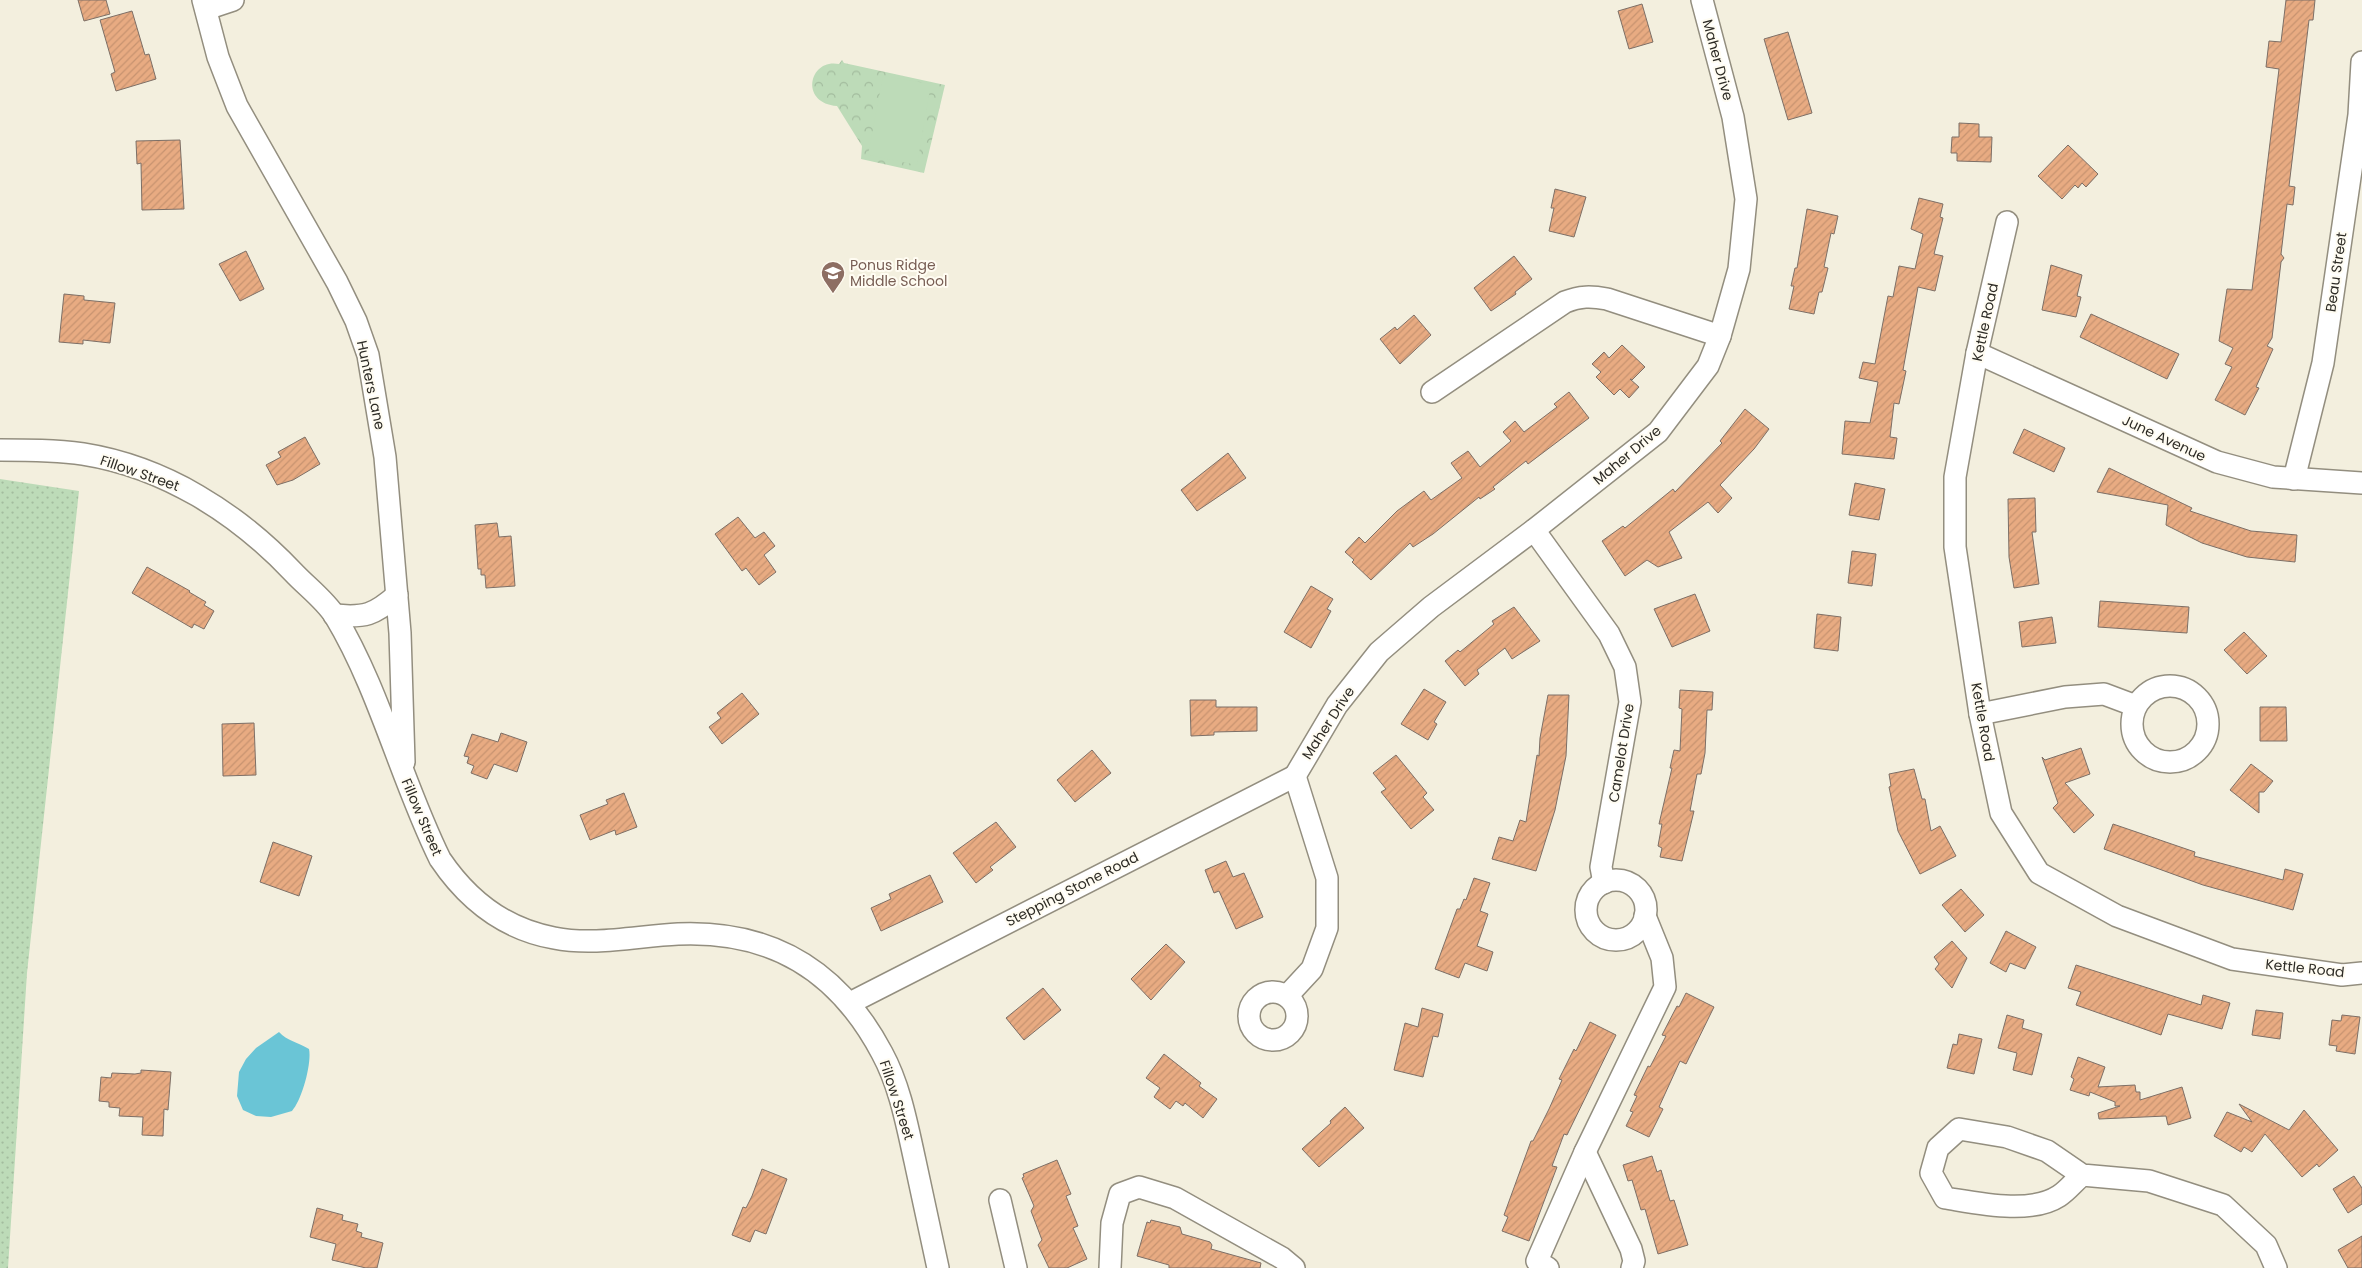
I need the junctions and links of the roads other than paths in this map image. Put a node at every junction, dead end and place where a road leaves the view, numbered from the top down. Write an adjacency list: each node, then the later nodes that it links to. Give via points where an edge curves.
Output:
1 (233, 0): 3 (street)
2 (1702, 0): 7 (street, Maher Drive, via 1733,117 1746,199 1739,270)
3 (205, 4): 14 (street, Hunters Lane, via 218,57 237,106 336,282 356,321 368,355 385,457)
4 (2362, 62): 5 (street, Beau Street)
5 (2360, 115): 11 (street, Beau Street, via 2323,363)
6 (2007, 222): 8 (street, Kettle Road)
7 (1720, 336): 9 (street, via 1607,299 1578,297 1565,302); 13 (street, Maher Drive, via 1708,366 1658,432)
8 (1977, 353): 11 (street, June Avenue, via 2216,462 2273,477); 17 (street, Kettle Road, via 1955,477 1955,547)
9 (1432, 392)
10 (0, 450): 15 (street, Fillow Street, via 84,454 176,483 236,520 271,548)
11 (2294, 479): 12 (street, June Avenue)
12 (2362, 483)
13 (1534, 530): 19 (street, Maher Drive, via 1431,607 1379,652 1338,705); 20 (street, Camelot Drive, via 1609,634 1625,667 1630,702 1601,867)
14 (397, 595): 15 (street, via 378,611 354,617); 18 (street, Hunters Lane)
15 (334, 615): 18 (street, Fillow Street, via 363,673)
16 (2136, 706): 17 (street, via 2104,694 2065,697)
17 (1980, 714): 22 (street, Kettle Road, via 2000,813 2039,872 2117,916 2232,959 2342,975)
18 (405, 776): 24 (street, Fillow Street, via 429,837 455,881 486,910 510,924 540,935 574,940 699,934 752,941 780,950 804,963)
19 (1295, 776): 23 (street, via 1327,878 1327,928 1312,969); 24 (street, Stepping Stone Road)
20 (1604, 883): 21 (street, via 1617,880 1640,892); 21 (street, via 1590,896 1586,906 1587,916 1597,934 1606,939 1626,938 1642,926)
21 (1645, 916): 25 (street, via 1662,958 1665,987)
22 (2362, 973)
23 (1287, 996)
24 (850, 1003): 28 (street, Fillow Street, via 882,1054 897,1090)
25 (1586, 1152): 32 (street, via 1537,1261); 33 (street, via 1631,1249)
26 (2082, 1175): 26 (street, via 2047,1151 2007,1137 1959,1129 1938,1148 1931,1173 1945,1198 2030,1206 2058,1197); 34 (street, via 2148,1181 2223,1206 2266,1245)
27 (1000, 1200): 29 (street)
28 (938, 1268)
29 (1016, 1268)
30 (1110, 1268): 31 (street, via 1112,1223 1120,1194 1139,1187 1176,1198)
31 (1294, 1268)
32 (1548, 1268)
33 (1632, 1268)
34 (2276, 1268)

